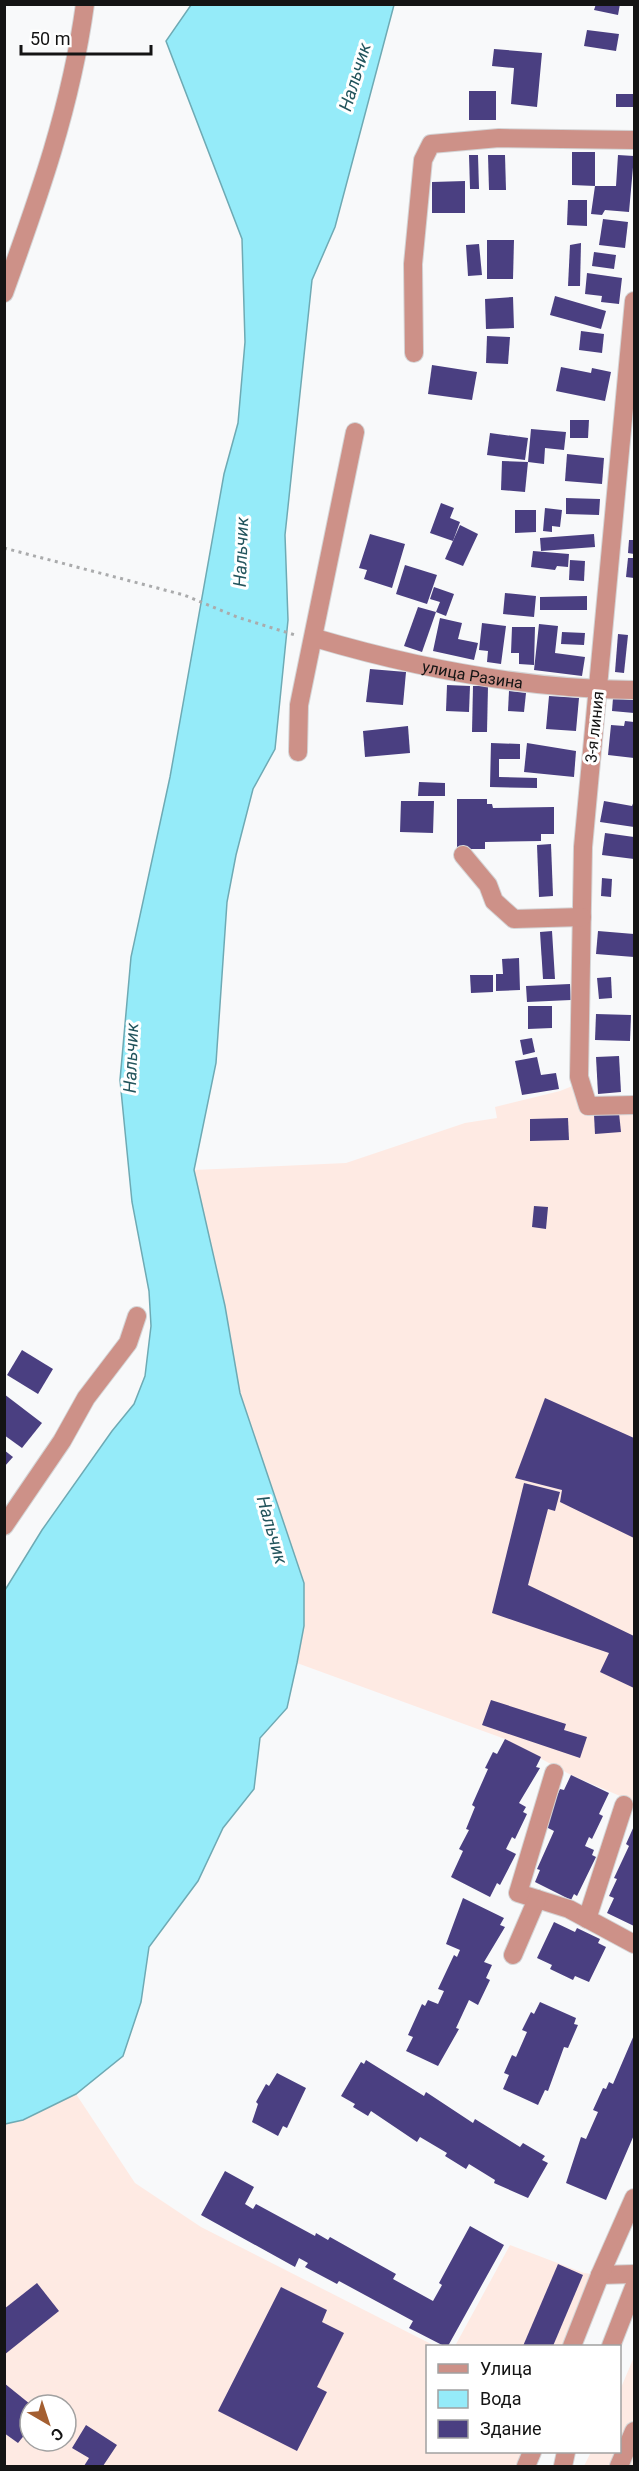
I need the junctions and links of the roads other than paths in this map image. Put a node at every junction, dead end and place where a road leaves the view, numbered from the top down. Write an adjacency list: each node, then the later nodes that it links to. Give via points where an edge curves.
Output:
1 (85, 4): 3 (street, via 80,43 54,153)
2 (634, 140): 5 (street, via 488,139 431,144 423,160 413,264)
3 (4, 293)
4 (634, 302): 8 (street, 3-я линия)
5 (414, 353)
6 (355, 432): 7 (street)
7 (315, 638): 8 (street, улица Разина, via 455,674); 10 (street, via 299,705)
8 (598, 690): 9 (street, улица Разина); 12 (street, 3-я линия, via 583,847)
9 (634, 690)
10 (298, 752)
11 (463, 855): 12 (street, via 488,885 494,901 514,919)
12 (582, 917): 13 (street, 3-я линия, via 579,1077 583,1096 588,1106 597,1108)
13 (634, 1105)
14 (137, 1316): 15 (street, via 128,1343 86,1398)
15 (4, 1526)
16 (554, 1773): 18 (street, via 518,1893)
17 (624, 1805): 19 (street)
18 (537, 1899): 19 (street); 21 (street)
19 (587, 1919): 20 (street)
20 (634, 1944)
21 (513, 1955)
22 (634, 2198): 24 (street)
23 (634, 2274): 24 (street)
24 (600, 2275): 26 (street)
25 (634, 2287): 27 (street)
26 (572, 2345)
27 (610, 2345)
28 (634, 2431): 29 (street)
29 (619, 2466)

